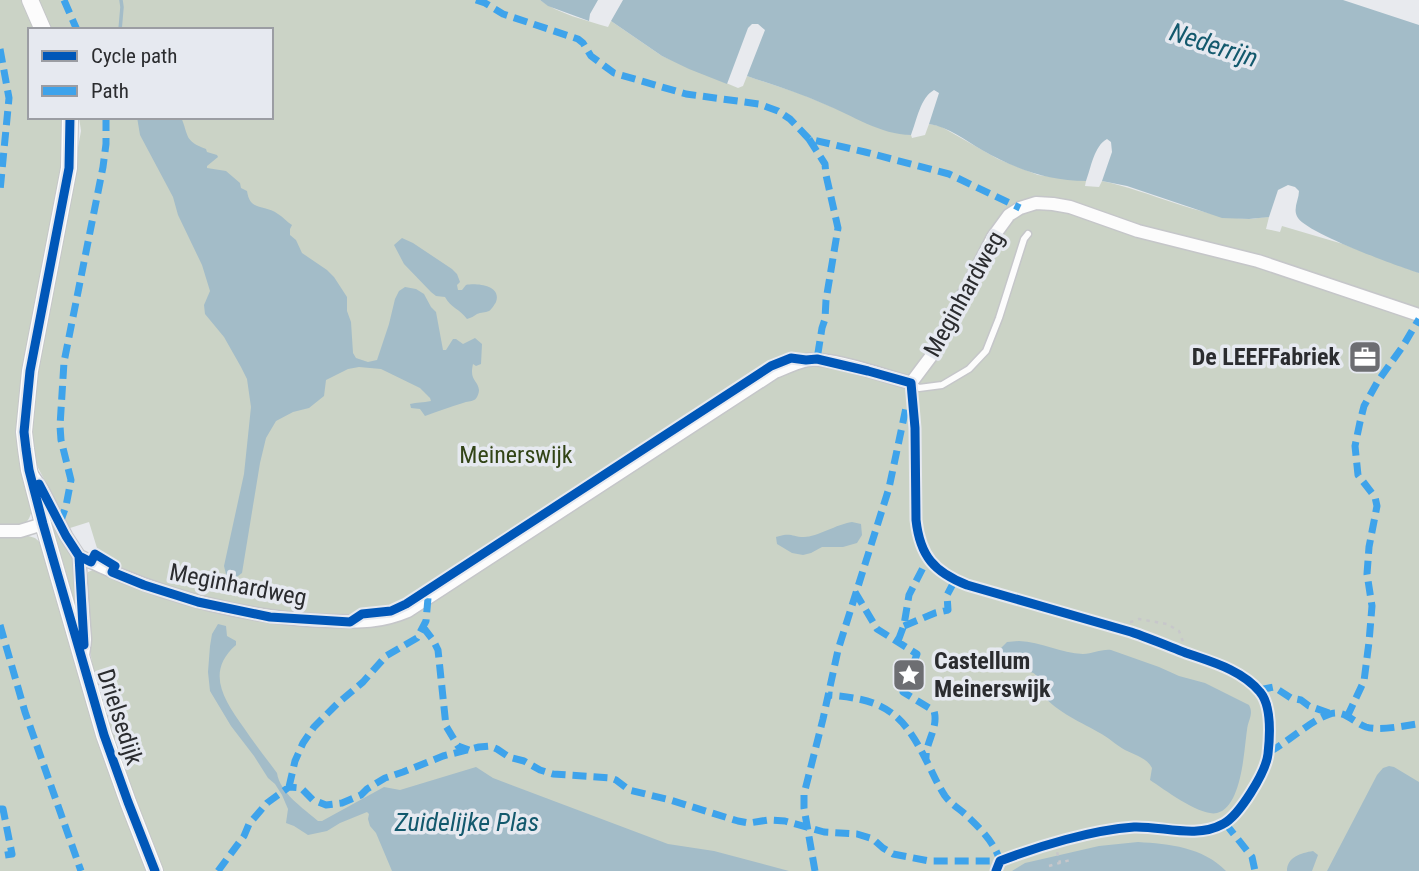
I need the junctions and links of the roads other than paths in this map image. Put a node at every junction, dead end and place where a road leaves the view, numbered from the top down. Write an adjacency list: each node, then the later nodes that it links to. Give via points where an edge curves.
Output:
1 (30, 0): 2 (street)
2 (42, 28)
3 (70, 119): 7 (street, Drielsedijk, via 69,169 26,401)
4 (1028, 234): 6 (lane, via 986,351 969,369 942,384 919,388)
5 (1419, 315): 6 (street, Meginhardweg, via 1258,261 1138,231 1070,207 1036,203 1009,215 993,237 932,355)
6 (911, 383): 10 (street, Meginhardweg, via 817,359 775,372 390,619 299,620 198,602 144,585)
7 (29, 470): 8 (street, Drielsedijk); 10 (street)
8 (43, 524): 9 (street); 11 (street, Drielsedijk)
9 (0, 531)
10 (79, 556): 11 (street, via 85,640)
11 (82, 660): 12 (street, Drielsedijk, via 112,758)
12 (155, 871)

